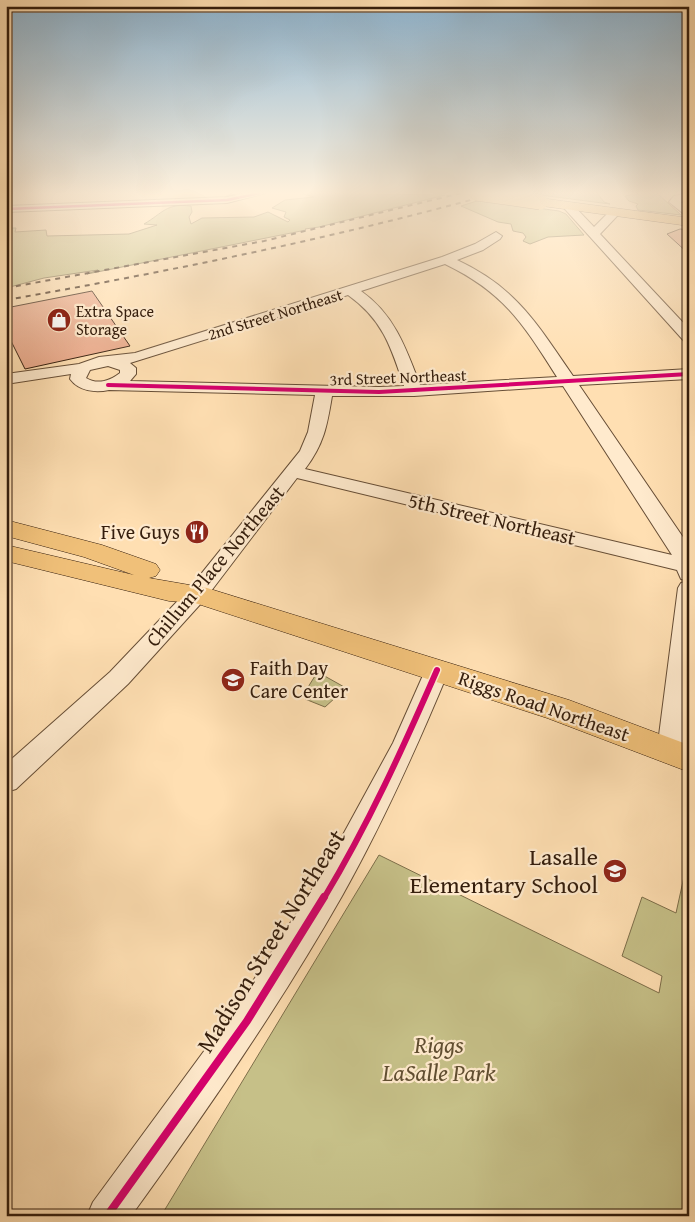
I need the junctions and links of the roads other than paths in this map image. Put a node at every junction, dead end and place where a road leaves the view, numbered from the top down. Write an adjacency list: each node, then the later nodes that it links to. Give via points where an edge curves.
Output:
1 (471, 250): 3 (street, 2nd Street Northeast)
2 (609, 250): 5 (street)
3 (446, 260): 4 (street, 2nd Street Northeast); 10 (street, via 486,281 516,305)
4 (350, 290): 6 (street, 2nd Street Northeast); 12 (street, via 372,305 389,324)
5 (689, 338)
6 (133, 371): 8 (street, via 120,363 108,361 95,363); 8 (street, 3rd Street Northeast, via 108,385 92,386); 13 (street, 3rd Street Northeast)
7 (689, 374): 10 (street, 3rd Street Northeast)
8 (82, 375): 9 (street); 11 (street)
9 (6, 380)
10 (567, 381): 12 (street, 3rd Street Northeast); 17 (street, via 680,549)
11 (6, 384)
12 (414, 391): 13 (street, 3rd Street Northeast)
13 (324, 392): 14 (street, Chillum Place Northeast, via 317,432)
14 (294, 472): 17 (street, 5th Street Northeast); 18 (street, Chillum Place Northeast)
15 (6, 528): 18 (main road, Riggs Road Northeast, via 93,551 178,581)
16 (6, 553): 18 (main road, Riggs Road Northeast, via 169,592)
17 (688, 573): 20 (street)
18 (197, 594): 19 (main road, Riggs Road Northeast); 21 (street, Chillum Place Northeast, via 119,678)
19 (437, 670): 20 (main road, Riggs Road Northeast, via 558,709); 22 (street, Madison Street Northeast, via 398,757 310,919 221,1057)
20 (680, 755)
21 (6, 781)
22 (107, 1216)

